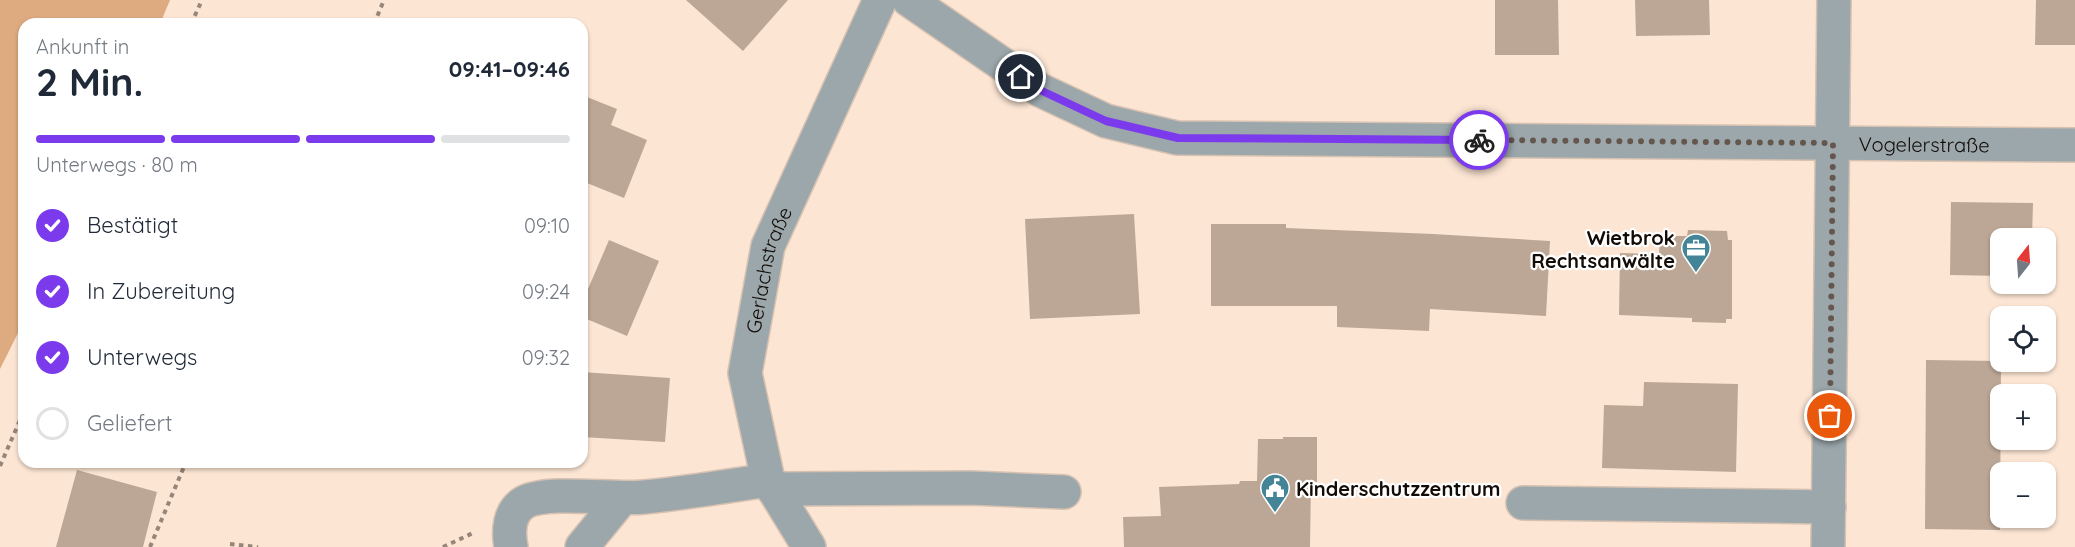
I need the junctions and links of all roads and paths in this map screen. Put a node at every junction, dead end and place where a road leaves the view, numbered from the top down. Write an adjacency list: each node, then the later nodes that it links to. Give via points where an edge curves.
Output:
1 (202, 0): 6 (path)
2 (384, 0): 7 (path)
3 (880, 0): 13 (street, Gerlachstraße, via 768,246 745,373)
4 (909, 0): 8 (street, Vogelerstraße, via 1040,90 1106,121 1178,138)
5 (1834, 0): 8 (street)
6 (194, 18)
7 (376, 18)
8 (1833, 143): 9 (street, Vogelerstraße); 17 (street)
9 (2075, 145)
10 (18, 425): 11 (path)
11 (0, 466)
12 (183, 468): 19 (path)
13 (771, 484): 14 (street); 15 (street); 23 (street, Gerlachstraße)
14 (1064, 492)
15 (622, 498): 21 (street, via 539,497 523,503 513,514); 22 (street)
16 (1523, 502): 17 (street)
17 (1829, 507): 24 (street)
18 (230, 544): 20 (path)
19 (150, 547)
20 (258, 547)
21 (510, 547)
22 (582, 547)
23 (808, 547)
24 (1828, 547)

